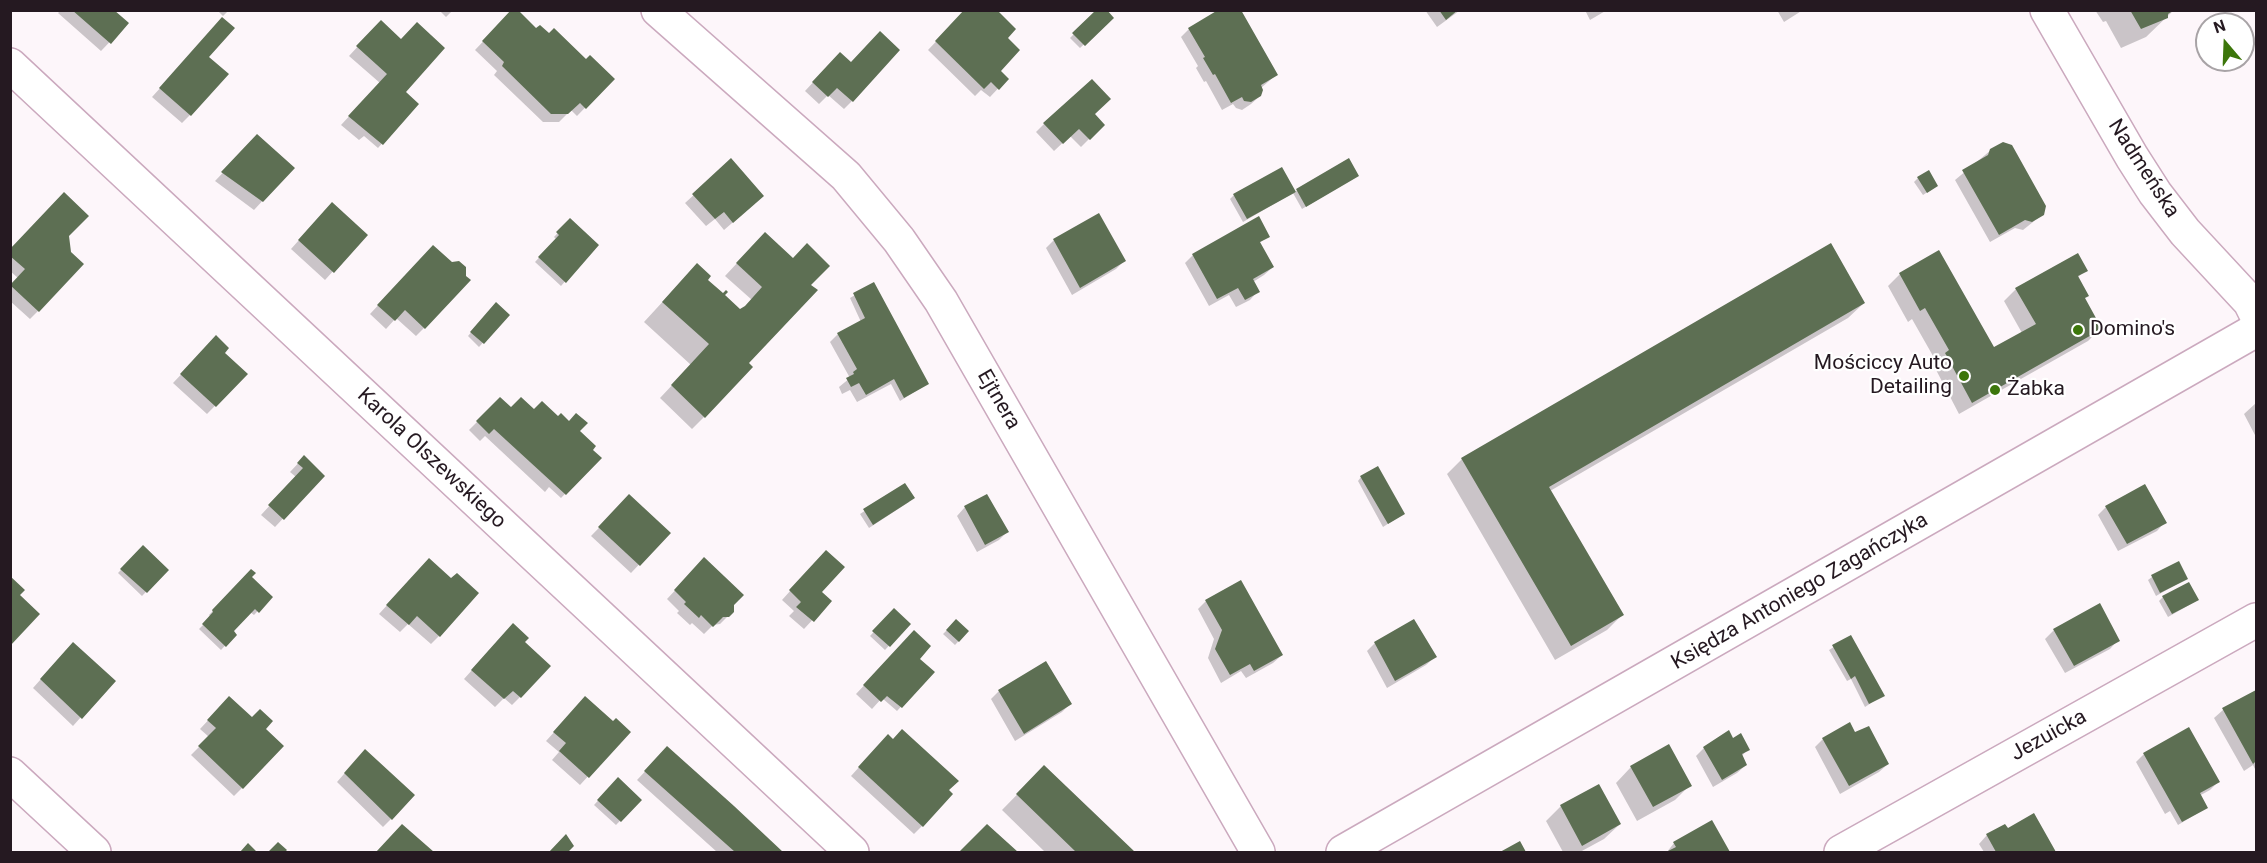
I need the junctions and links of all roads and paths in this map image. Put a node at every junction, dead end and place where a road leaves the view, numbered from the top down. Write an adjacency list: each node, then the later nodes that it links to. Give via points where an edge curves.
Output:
1 (658, 10): 10 (street, Ejtnera, via 846,176 899,240 941,301)
2 (2047, 10): 4 (street, Nadmeńska, via 2155,193 2185,232 2250,302)
3 (10, 65): 9 (street, Karola Olszewskiego)
4 (2256, 314)
5 (2256, 330): 11 (street, Księdza Antoniego Zagańczyka)
6 (2256, 620): 12 (street, Jezuicka)
7 (10, 774): 8 (street)
8 (94, 852)
9 (852, 852)
10 (1258, 852)
11 (1343, 852)
12 (1841, 852)

